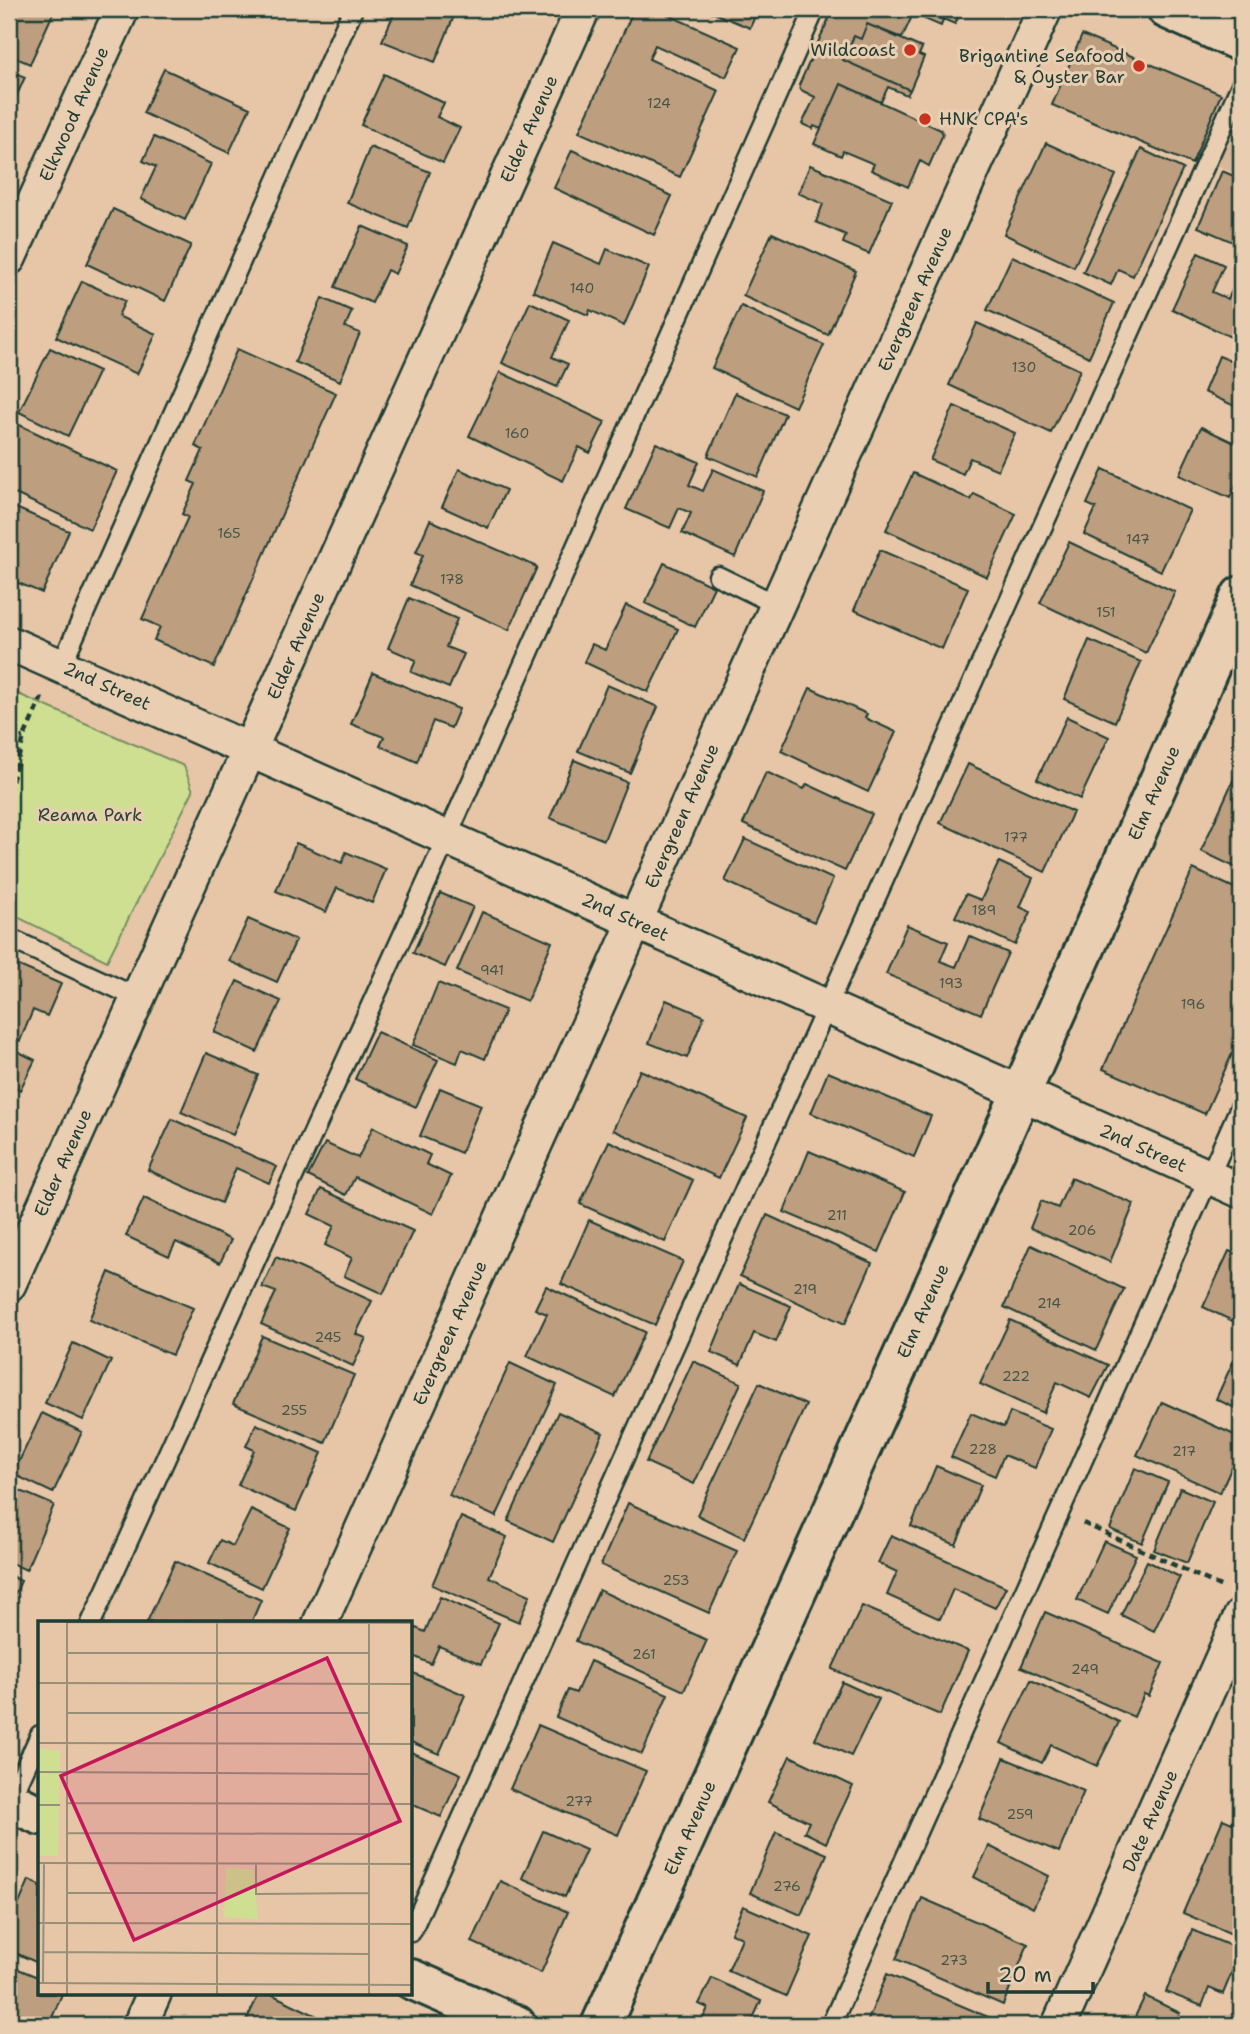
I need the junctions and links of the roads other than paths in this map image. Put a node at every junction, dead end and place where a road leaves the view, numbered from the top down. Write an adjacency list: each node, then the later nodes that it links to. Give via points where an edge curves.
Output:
1 (122, 9): 9 (street, Elkwood Avenue)
2 (353, 9): 14 (lane)
3 (583, 9): 15 (street, Elder Avenue)
4 (816, 9): 16 (lane)
5 (1045, 9): 12 (street, Evergreen Avenue)
6 (1167, 9): 7 (street)
7 (1241, 42)
8 (1241, 85): 20 (lane)
9 (9, 258)
10 (718, 576): 12 (lane)
11 (1241, 596): 21 (street, Elm Avenue)
12 (777, 605): 17 (street, Evergreen Avenue)
13 (9, 643): 14 (street, 2nd Street)
14 (61, 666): 15 (street, 2nd Street)
15 (250, 750): 16 (street, 2nd Street); 19 (street, Elder Avenue)
16 (447, 838): 17 (street, 2nd Street); 27 (lane)
17 (635, 922): 20 (street, 2nd Street); 28 (street, Evergreen Avenue)
18 (9, 938): 19 (lane)
19 (138, 998): 25 (street, Elder Avenue)
20 (826, 1007): 21 (street, 2nd Street); 32 (lane)
21 (1021, 1093): 23 (street, 2nd Street); 37 (street, Elm Avenue)
22 (1241, 1105): 23 (lane)
23 (1209, 1177): 24 (street, 2nd Street); 38 (lane)
24 (1241, 1191)
25 (9, 1283)
26 (1241, 1616): 39 (street, Date Avenue)
27 (92, 1621)
28 (321, 1621)
29 (38, 1739): 30 (lane)
30 (9, 1801): 31 (street)
31 (38, 1814)
32 (413, 1928)
33 (413, 1980): 36 (street)
34 (152, 1996): 35 (street)
35 (139, 2025)
36 (516, 2025)
37 (601, 2025)
38 (831, 2025)
39 (1059, 2025)

